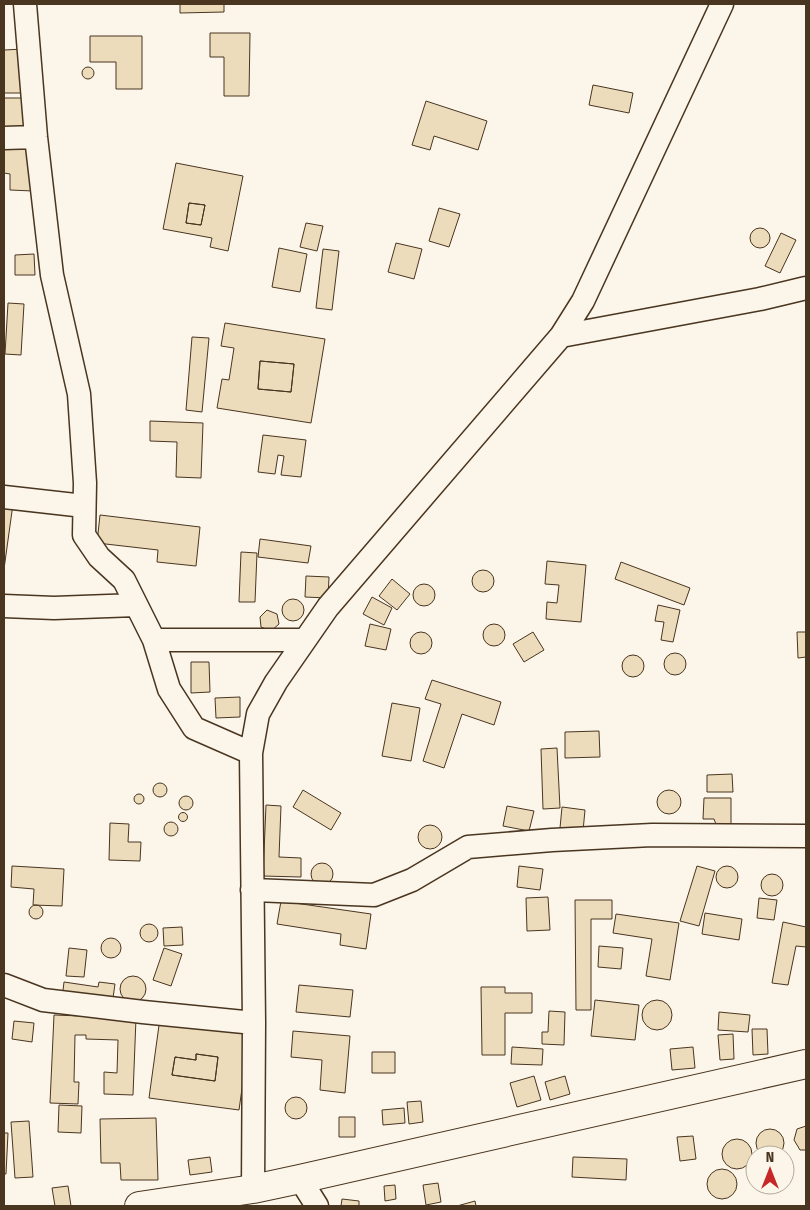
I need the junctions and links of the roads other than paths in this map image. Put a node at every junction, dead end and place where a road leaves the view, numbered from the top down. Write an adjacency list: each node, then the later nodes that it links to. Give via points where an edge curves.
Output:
1 (24, 4): 3 (street)
2 (722, 4): 6 (street, via 583,301)
3 (36, 137): 4 (street); 8 (street, via 52,275 79,394)
4 (4, 138)
5 (806, 288): 6 (street)
6 (561, 336): 12 (street, via 328,607)
7 (4, 497): 8 (street)
8 (84, 506): 9 (street, via 84,535 99,558 124,580)
9 (136, 605): 10 (street); 11 (street)
10 (4, 606)
11 (154, 640): 12 (street); 13 (street, via 169,689 194,728)
12 (304, 640): 13 (street, via 258,714)
13 (251, 753): 15 (street)
14 (806, 836): 15 (street, via 652,835 468,848 412,880 374,895)
15 (252, 890): 17 (street)
16 (4, 985): 17 (street, via 43,1000)
17 (254, 1022): 20 (street)
18 (806, 1064): 19 (main road)
19 (300, 1179): 20 (main road); 22 (street)
20 (253, 1189): 21 (main road)
21 (139, 1206)
22 (317, 1206)

